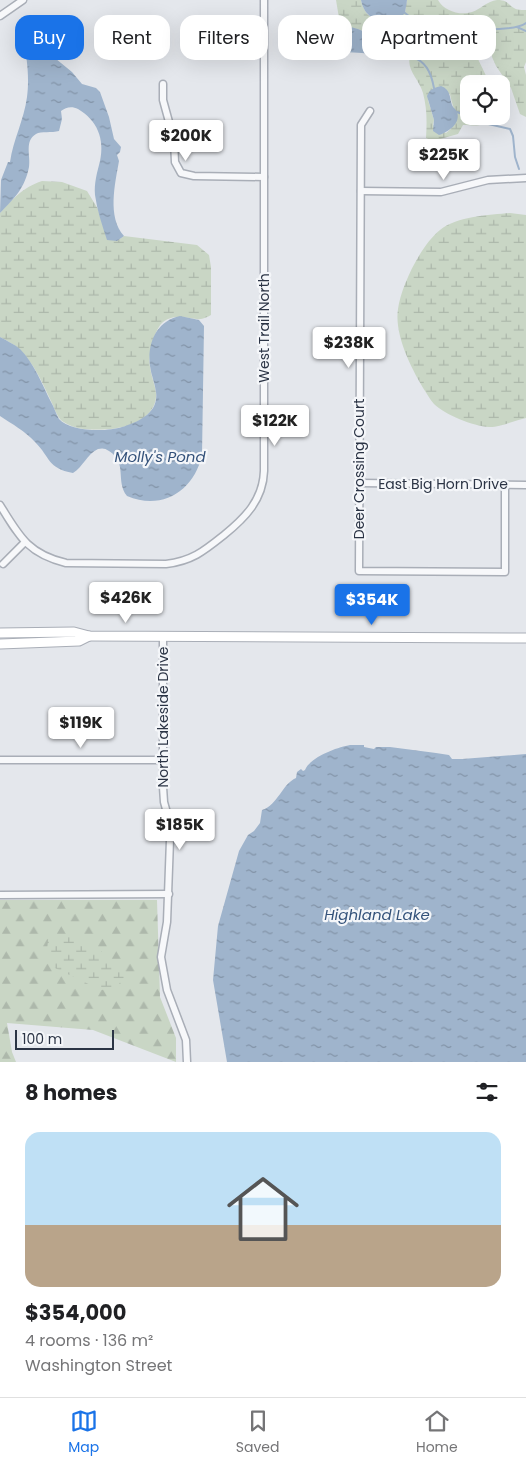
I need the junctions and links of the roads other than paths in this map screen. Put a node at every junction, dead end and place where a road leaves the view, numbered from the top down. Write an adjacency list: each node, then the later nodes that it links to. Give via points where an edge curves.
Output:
1 (22, 0): 3 (street)
2 (264, 0): 6 (street, West Trail North)
3 (0, 16)
4 (163, 84): 6 (street, via 175,162 181,173)
5 (370, 111): 8 (street, Deer Crossing Court, via 361,125)
6 (264, 177): 13 (street, West Trail North, via 264,483 256,503 240,522 203,552 180,562 66,563 41,555)
7 (526, 178): 8 (street, via 488,180 441,192)
8 (361, 191): 9 (street, Deer Crossing Court)
9 (359, 483): 10 (street, East Big Horn Drive); 10 (street, Deer Crossing Court, via 359,571 505,572)
10 (504, 484): 11 (street, East Big Horn Drive)
11 (526, 485)
12 (0, 504): 13 (street, West Trail North)
13 (24, 542): 14 (street)
14 (4, 564)
15 (0, 634): 16 (main road, via 74,632)
16 (89, 636): 17 (main road); 19 (main road, via 79,641)
17 (163, 636): 18 (main road); 21 (street, North Lakeside Drive)
18 (526, 638)
19 (0, 644)
20 (0, 760): 21 (street)
21 (163, 760): 22 (street, North Lakeside Drive, via 164,802 170,840)
22 (168, 894): 23 (street); 24 (street, North Lakeside Drive, via 161,958 167,990 186,1040)
23 (0, 895)
24 (187, 1062)

